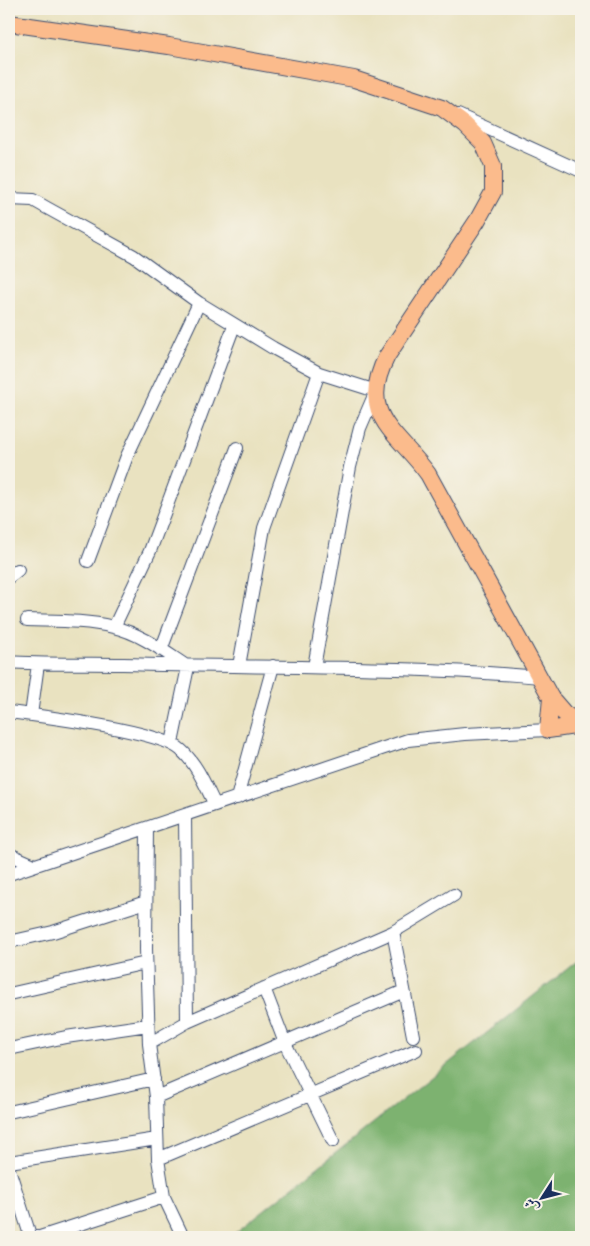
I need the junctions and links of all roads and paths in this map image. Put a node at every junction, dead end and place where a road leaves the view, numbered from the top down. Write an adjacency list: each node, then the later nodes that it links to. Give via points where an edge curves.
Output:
1 (9, 23): 2 (main road, via 169,46 354,79)
2 (442, 108): 3 (street); 8 (main road, via 483,143 493,166 493,192 387,356 378,373)
3 (581, 171)
4 (9, 199): 5 (street, via 33,200 48,208 134,256)
5 (199, 303): 6 (street); 10 (street, via 127,456)
6 (234, 326): 7 (street); 12 (street, via 150,551)
7 (319, 372): 8 (street); 16 (street, via 264,528)
8 (376, 391): 19 (street, via 360,428 350,468); 20 (main road, via 378,411 428,474)
9 (237, 448): 13 (street)
10 (88, 561)
11 (27, 620): 12 (street)
12 (114, 627): 13 (street)
13 (161, 650): 18 (street)
14 (9, 662): 15 (street)
15 (38, 664): 18 (street); 23 (street)
16 (239, 666): 17 (street); 18 (street)
17 (273, 666): 19 (street); 27 (street)
18 (188, 667): 26 (street)
19 (314, 667): 20 (street, via 450,669)
20 (540, 677): 21 (main road)
21 (551, 698): 24 (main road); 25 (main road)
22 (9, 712): 23 (street)
23 (31, 715): 26 (street, via 112,728)
24 (581, 725): 25 (main road)
25 (548, 730): 27 (street, via 408,740)
26 (172, 743): 28 (street, via 182,750 199,773)
27 (237, 798): 28 (street)
28 (215, 805): 29 (street)
29 (185, 815): 30 (street); 42 (street)
30 (147, 828): 32 (street); 35 (street)
31 (9, 854): 32 (street)
32 (34, 865): 33 (street)
33 (9, 874)
34 (454, 895): 36 (street)
35 (146, 902): 37 (street, via 53,932); 38 (street)
36 (393, 932): 39 (street); 40 (street)
37 (9, 942)
38 (146, 963): 41 (street); 43 (street)
39 (264, 988): 42 (street); 45 (street)
40 (404, 991): 44 (street); 45 (street)
41 (9, 994)
42 (187, 1022): 46 (street)
43 (148, 1025): 46 (street); 47 (street)
44 (414, 1036)
45 (285, 1043): 50 (street); 51 (street)
46 (149, 1044): 49 (street)
47 (9, 1049)
48 (416, 1050): 50 (street)
49 (154, 1079): 51 (street); 52 (street)
50 (310, 1094): 54 (street); 55 (street)
51 (156, 1097): 53 (street)
52 (9, 1112)
53 (158, 1139): 55 (street); 56 (street)
54 (333, 1141)
55 (158, 1159): 58 (street)
56 (9, 1162)
57 (9, 1168): 59 (street, via 25,1226 30,1235)
58 (164, 1197): 59 (street); 60 (street)
59 (38, 1237)
60 (184, 1237)

